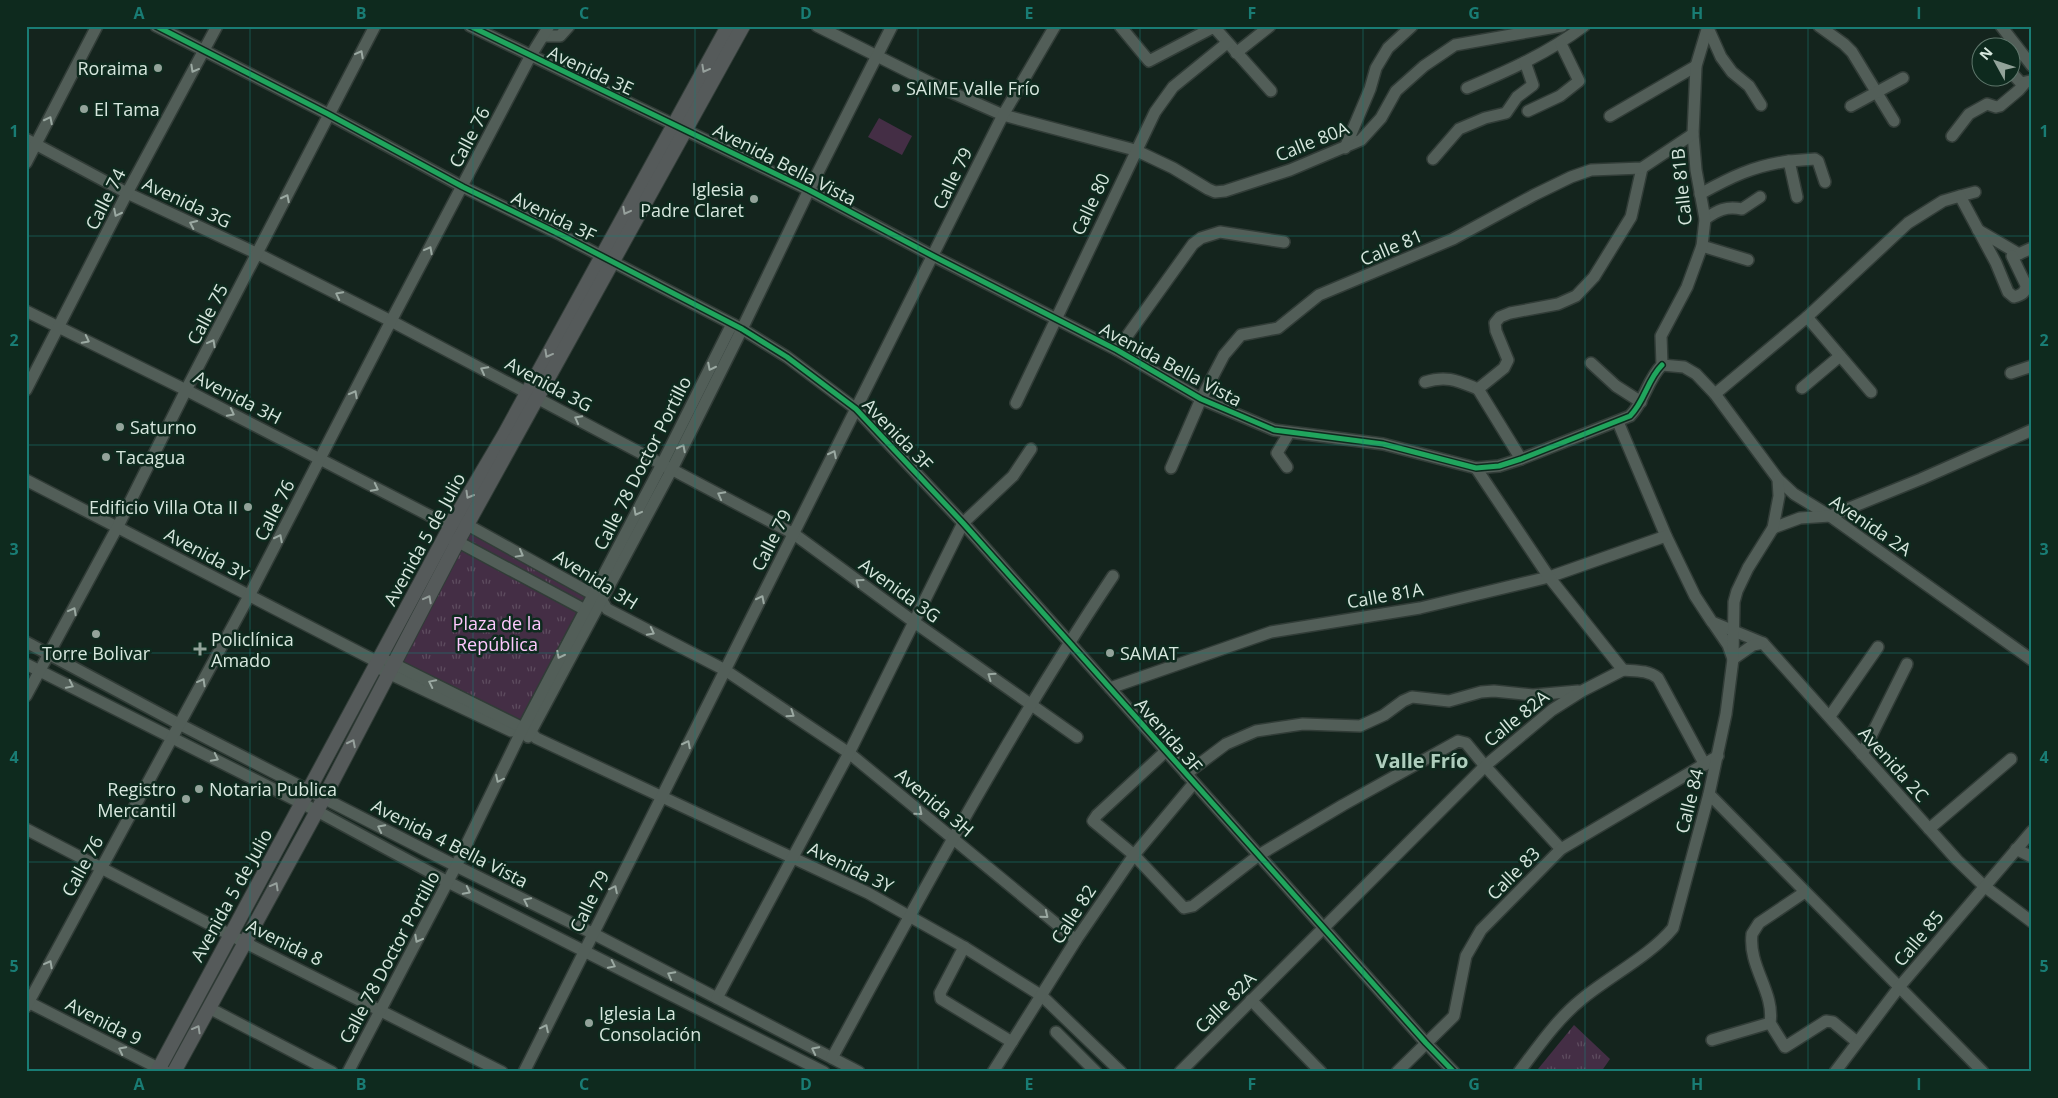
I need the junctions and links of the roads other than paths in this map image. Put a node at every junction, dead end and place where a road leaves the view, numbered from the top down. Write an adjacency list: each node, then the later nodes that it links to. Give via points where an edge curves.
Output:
1 (97, 26): 46 (street, one-way to 1)
2 (156, 26): 24 (street, Avenida 3F)
3 (217, 26): 24 (street, Calle 74)
4 (375, 26): 39 (street, Calle 75, one-way to 4)
5 (470, 26): 26 (street, Avenida 3E)
6 (569, 26): 21 (street, via 560,36)
7 (728, 26): 43 (main road, Avenida 5 de Julio, one-way to 43)
8 (742, 26): 43 (main road, Avenida 5 de Julio)
9 (817, 26): 27 (street, Calle 80A)
10 (892, 26): 27 (street, Calle 78 Doctor Portillo)
11 (1055, 26): 40 (street, Calle 79)
12 (1120, 26): 13 (street, via 1149,61)
13 (1215, 26): 22 (street)
14 (1269, 26): 25 (street)
15 (1412, 26): 47 (street, via 1388,48 1376,68)
16 (1562, 26): 47 (street, Calle 80A, via 1456,45 1424,66 1396,91 1381,118 1362,140)
17 (1584, 26): 23 (street)
18 (1820, 26): 35 (street, via 1852,52)
19 (2002, 26): 30 (street)
20 (1708, 27): 29 (street, Calle 81B); 36 (street, via 1721,57 1732,72 1749,86)
21 (546, 31): 26 (street, Calle 76)
22 (1227, 43): 25 (street); 48 (street, Calle 80, via 1173,87 1155,112)
23 (1561, 44): 28 (street); 38 (street, via 1579,81 1560,96)
24 (204, 51): 39 (street, Avenida 3F); 57 (street, Calle 74, one-way to 57)
25 (1236, 53): 34 (street)
26 (530, 56): 43 (street, Avenida 3E); 54 (street, Calle 76)
27 (876, 56): 40 (street, Calle 80A); 55 (street, Calle 78 Doctor Portillo)
28 (1526, 62): 33 (street); 49 (street, via 1534,83 1532,86 1517,97 1506,113 1460,129)
29 (1696, 66): 41 (street); 44 (street, Calle 81B)
30 (2032, 66)
31 (1903, 78): 35 (street)
32 (2028, 82): 45 (street, via 2000,106 1987,104 1969,114)
33 (1467, 88)
34 (1271, 92)
35 (1876, 92): 37 (street); 42 (street)
36 (1761, 105)
37 (1850, 106)
38 (1528, 111)
39 (328, 114): 54 (street, Avenida 3F); 67 (street, Calle 75, one-way to 39)
40 (1003, 115): 48 (street, Calle 80A); 69 (street, Calle 79)
41 (1610, 116)
42 (1894, 121)
43 (680, 127): 55 (street, Avenida Bella Vista); 70 (main road, Avenida 5 de Julio)
44 (1693, 134): 52 (street, Calle 81); 58 (street, Calle 81B)
45 (1952, 136)
46 (31, 142): 51 (street); 57 (street, Avenida 3G)
47 (1345, 148): 48 (street, Calle 80A, via 1290,170 1215,192)
48 (1135, 150): 75 (street, Calle 80)
49 (1433, 159)
50 (1789, 161): 53 (street, via 1815,159); 58 (street, via 1764,164); 61 (street)
51 (26, 163)
52 (1642, 168): 87 (street, via 1631,217 1594,277 1576,296 1558,304 1500,317 1495,323 1496,331 1508,360 1504,368); 93 (street, Calle 81, via 1582,172 1534,194 1453,239 1319,295 1278,328 1241,335 1224,355)
53 (1825, 182)
54 (462, 187): 70 (street, Avenida 3F); 76 (street, Calle 76, one-way to 54)
55 (809, 190): 69 (street, Avenida Bella Vista); 77 (street, Calle 78 Doctor Portillo)
56 (1975, 192): 59 (street)
57 (127, 193): 67 (street, Avenida 3G, one-way to 57); 78 (street, Calle 74, one-way to 78)
58 (1700, 194): 62 (street, Calle 81B)
59 (1960, 196): 63 (street); 74 (street, via 1943,201 1908,223)
60 (1760, 197): 62 (street, via 1742,208 1720,209)
61 (1797, 198)
62 (1705, 218): 65 (street, Calle 81B)
63 (1978, 230): 68 (street); 72 (street)
64 (1284, 242): 79 (street, via 1220,232 1201,238 1193,244)
65 (1702, 246): 71 (street); 82 (street, Calle 81B, via 1687,287 1661,336)
66 (2032, 248): 68 (street)
67 (258, 254): 76 (street, Avenida 3G, one-way to 67); 89 (street, Calle 75, one-way to 67)
68 (2015, 255): 72 (street); 72 (street, via 2026,285 2026,290 2018,296 2008,292)
69 (933, 256): 75 (street, Avenida Bella Vista); 96 (street, Calle 79)
70 (608, 259): 77 (street, Avenida 3F); 92 (main road, Avenida 5 de Julio)
71 (1748, 260)
72 (1996, 263)
73 (26, 311): 78 (street, Avenida 3H)
74 (1807, 317): 80 (street); 91 (street)
75 (1055, 319): 79 (street, Avenida Bella Vista); 95 (street, Calle 80)
76 (391, 321): 92 (street, Avenida 3G, one-way to 76); 101 (street, Calle 76, one-way to 76)
77 (737, 326): 96 (street, Avenida 3F, via 787,357); 103 (street, Calle 78 Doctor Portillo)
78 (60, 327): 88 (street, Calle 74); 89 (street, Avenida 3H, one-way to 89)
79 (1117, 350): 93 (street, Avenida Bella Vista)
80 (1840, 356): 86 (street); 90 (street)
81 (1591, 363): 94 (street, via 1616,386)
82 (1662, 365): 91 (street, Avenida 2A, via 1684,367 1696,374); 94 (street, Avenida Bella Vista, via 1649,381)
83 (2032, 366): 84 (street)
84 (2011, 373)
85 (1425, 382): 87 (street, via 1453,379)
86 (1802, 388)
87 (1478, 389): 102 (street)
88 (26, 390)
89 (186, 390): 101 (street, Avenida 3H, one-way to 101); 111 (street, Calle 75)
90 (1871, 392)
91 (1715, 394): 107 (street, Avenida 2A)
92 (532, 395): 103 (street, Avenida 3G, one-way to 92); 112 (main road, Avenida 5 de Julio)
93 (1201, 398): 99 (street, Avenida Bella Vista, via 1274,430); 105 (street, Calle 81)
94 (1641, 402): 97 (street, Avenida Bella Vista, via 1630,416)
95 (1016, 403)
96 (856, 408): 110 (street, Avenida 3F); 114 (street, Calle 79, one-way to 96)
97 (1618, 422): 102 (street, Avenida Bella Vista); 115 (street)
98 (2032, 430): 109 (street)
99 (1289, 433): 104 (street, via 1277,453); 106 (street, Avenida Bella Vista, via 1383,444)
100 (1032, 449): 110 (street, via 1013,476)
101 (320, 459): 112 (street, Avenida 3H, one-way to 112); 118 (street, Calle 76, one-way to 101)
102 (1521, 459): 106 (street, Avenida Bella Vista, via 1499,466)
103 (667, 466): 114 (street, Avenida 3G, one-way to 103); 119 (street, Calle 78 Doctor Portillo)
104 (1287, 467)
105 (1171, 468)
106 (1476, 468): 117 (street)
107 (1778, 479): 109 (street, Avenida 2A, via 1803,501); 113 (street, Calle 84, via 1779,496)
108 (26, 480): 111 (street, Avenida 3Y)
109 (1830, 516): 113 (street, via 1800,518); 130 (street, Avenida 2A)
110 (963, 523): 121 (street); 125 (street, Avenida 3F)
111 (118, 526): 118 (street, Avenida 3Y); 128 (street, Calle 75, one-way to 111)
112 (454, 528): 119 (street, Avenida 3H, one-way to 119); 120 (street); 132 (main road, Avenida 5 de Julio)
113 (1773, 528): 123 (street, Calle 84, via 1737,591)
114 (794, 534): 121 (street, Avenida 3G, one-way to 114); 134 (street, Calle 79, one-way to 114)
115 (1666, 536): 117 (street, Calle 81A); 122 (street, via 1695,596)
116 (1113, 576): 125 (street)
117 (1549, 577): 135 (street); 137 (street, Calle 81A, via 1420,608 1271,632)
118 (249, 596): 132 (street, Avenida 3Y); 142 (street, Calle 76, one-way to 118)
119 (600, 601): 120 (street); 120 (street, Calle 78 Doctor Portillo); 134 (street, Avenida 3H, one-way to 134)
120 (589, 612): 143 (street, Calle 78 Doctor Portillo)
121 (914, 622): 140 (street, Avenida 3G, one-way to 121); 147 (street)
122 (1712, 622): 123 (street, Avenida 2C); 129 (street, via 1728,645)
123 (1733, 630): 126 (street, Avenida 2C); 129 (street, Calle 84)
124 (26, 642): 128 (street, Avenida 4 Bella Vista)
125 (1068, 643): 137 (street, Avenida 3F); 140 (street)
126 (1763, 643): 129 (street, via 1753,645); 141 (street, Avenida 2C)
127 (1878, 647): 141 (street)
128 (50, 654): 136 (street, Calle 75); 142 (street, Avenida 4 Bella Vista)
129 (1733, 659): 149 (street, Calle 84)
130 (2032, 660)
131 (26, 664): 136 (street, Avenida 4 Bella Vista)
132 (382, 664): 143 (street, Avenida 3Y); 155 (main road, Avenida 5 de Julio); 159 (main road, Avenida 5 de Julio, one-way to 132)
133 (1907, 664): 148 (street)
134 (725, 670): 147 (street, Avenida 3H, one-way to 147); 157 (street, Calle 79, one-way to 134)
135 (1623, 670): 138 (street, Calle 82A); 151 (street, via 1645,672 1658,678)
136 (40, 671): 139 (street, Calle 75); 144 (street, Avenida 4 Bella Vista, one-way to 144)
137 (1110, 688): 146 (street, Avenida 3F)
138 (1582, 691): 152 (street, Calle 82A, via 1552,710); 153 (street, via 1533,695 1494,691 1449,701 1412,697 1360,726 1303,724 1256,731 1226,744)
139 (26, 696)
140 (1030, 704): 145 (street, Avenida 3G); 163 (street)
141 (1830, 716): 148 (street, Avenida 2C)
142 (178, 724): 144 (street, Calle 76); 155 (street, Avenida 4 Bella Vista)
143 (528, 734): 157 (street, Avenida 3Y); 170 (street, Calle 78 Doctor Portillo, one-way to 170)
144 (172, 736): 158 (street, Avenida 4 Bella Vista, one-way to 158); 171 (street, Calle 76)
145 (1077, 737)
146 (1166, 751): 153 (street, Avenida 3F); 166 (street, via 1094,818 1095,823)
147 (849, 753): 163 (street, Avenida 3H, one-way to 163); 169 (street)
148 (1862, 754): 161 (street, Avenida 2C)
149 (1718, 756): 151 (street, Calle 83); 156 (street, Calle 84)
150 (2011, 759): 161 (street)
151 (1705, 765): 164 (street, Calle 83)
152 (1485, 766): 164 (street); 167 (street, via 1466,743 1458,741); 177 (street, Calle 82A)
153 (1186, 774): 154 (street, Avenida 3F)
154 (1194, 783): 166 (street, Calle 82); 167 (street, Avenida 3F)
155 (309, 790): 158 (main road, Avenida 5 de Julio); 159 (street, Avenida 4 Bella Vista)
156 (1709, 794): 174 (street); 213 (street, Calle 84, via 1673,928 1659,942 1581,999 1548,1033)
157 (661, 795): 169 (street, Avenida 3Y); 178 (street, Calle 79, one-way to 157)
158 (302, 804): 159 (street, Avenida 4 Bella Vista); 179 (main road, Avenida 5 de Julio)
159 (320, 804): 170 (street, Avenida 4 Bella Vista, one-way to 159); 172 (street, Avenida 4 Bella Vista); 181 (main road, Avenida 5 de Julio, one-way to 159)
160 (26, 829): 171 (street, Avenida 8)
161 (1929, 829): 173 (street, Avenida 2C)
162 (2032, 831): 165 (street, Calle 85)
163 (952, 840): 175 (street); 180 (street, Avenida 3H, one-way to 180)
164 (1561, 849): 195 (street, Calle 83, via 1480,930 1466,956 1454,1016)
165 (2016, 849): 168 (street); 173 (street, Calle 85)
166 (1134, 855): 167 (street, via 1184,908 1193,906); 180 (street, Calle 82)
167 (1259, 855): 177 (street, Avenida 3F)
168 (2032, 857)
169 (793, 858): 175 (street, Avenida 3Y); 186 (street)
170 (456, 866): 172 (street, Calle 78 Doctor Portillo); 178 (street, Avenida 4 Bella Vista, one-way to 170)
171 (102, 867): 179 (street, Avenida 8); 188 (street, Calle 76, one-way to 171)
172 (448, 882): 183 (street, Avenida 4 Bella Vista, one-way to 183); 190 (street, Calle 78 Doctor Portillo, one-way to 190)
173 (1984, 886): 176 (street, Avenida 2C); 184 (street, Calle 85)
174 (1805, 892): 184 (street); 191 (street, via 1759,922 1752,934 1754,962 1772,1009)
175 (909, 916): 182 (street, Avenida 3Y); 197 (street)
176 (2032, 922)
177 (1324, 928): 187 (street, Calle 82A); 195 (street, Avenida 3F)
178 (592, 933): 183 (street, Calle 79); 186 (street, Avenida 4 Bella Vista, one-way to 178)
179 (230, 934): 181 (street, Avenida 8); 198 (main road, Avenida 5 de Julio)
180 (1076, 940): 185 (street, Calle 82)
181 (244, 942): 189 (main road, Avenida 5 de Julio); 190 (street, Avenida 8)
182 (964, 947): 185 (street, Avenida 3Y); 194 (street, via 940,993 941,999)
183 (584, 951): 203 (street, Calle 79, one-way to 183); 204 (street, Avenida 4 Bella Vista, one-way to 204)
184 (1900, 986): 196 (street, Calle 85); 215 (street)
185 (1042, 996): 194 (street, Calle 82); 208 (street, Avenida 3Y)
186 (716, 998): 197 (street, Avenida 4 Bella Vista, one-way to 186)
187 (1252, 1000): 209 (street, Calle 82A); 210 (street)
188 (27, 1004): 198 (street, Avenida 9, one-way to 188)
189 (209, 1008): 199 (main road, Avenida 5 de Julio, one-way to 189); 200 (street)
190 (382, 1010): 201 (street, Calle 78 Doctor Portillo); 202 (street, Avenida 8)
191 (1770, 1023): 193 (street); 196 (street, via 1785,1047 1826,1020)
192 (1056, 1032): 207 (street)
193 (1712, 1040)
194 (1012, 1042): 206 (street, Calle 82)
195 (1426, 1042): 211 (street, Calle 83); 212 (street, Avenida 3F)
196 (1857, 1042): 214 (street, Calle 85)
197 (832, 1058): 205 (street, Avenida 4 Bella Vista)
198 (160, 1071)
199 (174, 1072)
200 (332, 1072)
201 (348, 1072)
202 (502, 1072)
203 (524, 1072)
204 (824, 1072)
205 (859, 1072)
206 (993, 1072)
207 (1096, 1072)
208 (1121, 1072)
209 (1180, 1072)
210 (1321, 1072)
211 (1397, 1072)
212 (1454, 1072)
213 (1519, 1072)
214 (1835, 1072)
215 (1983, 1072)

